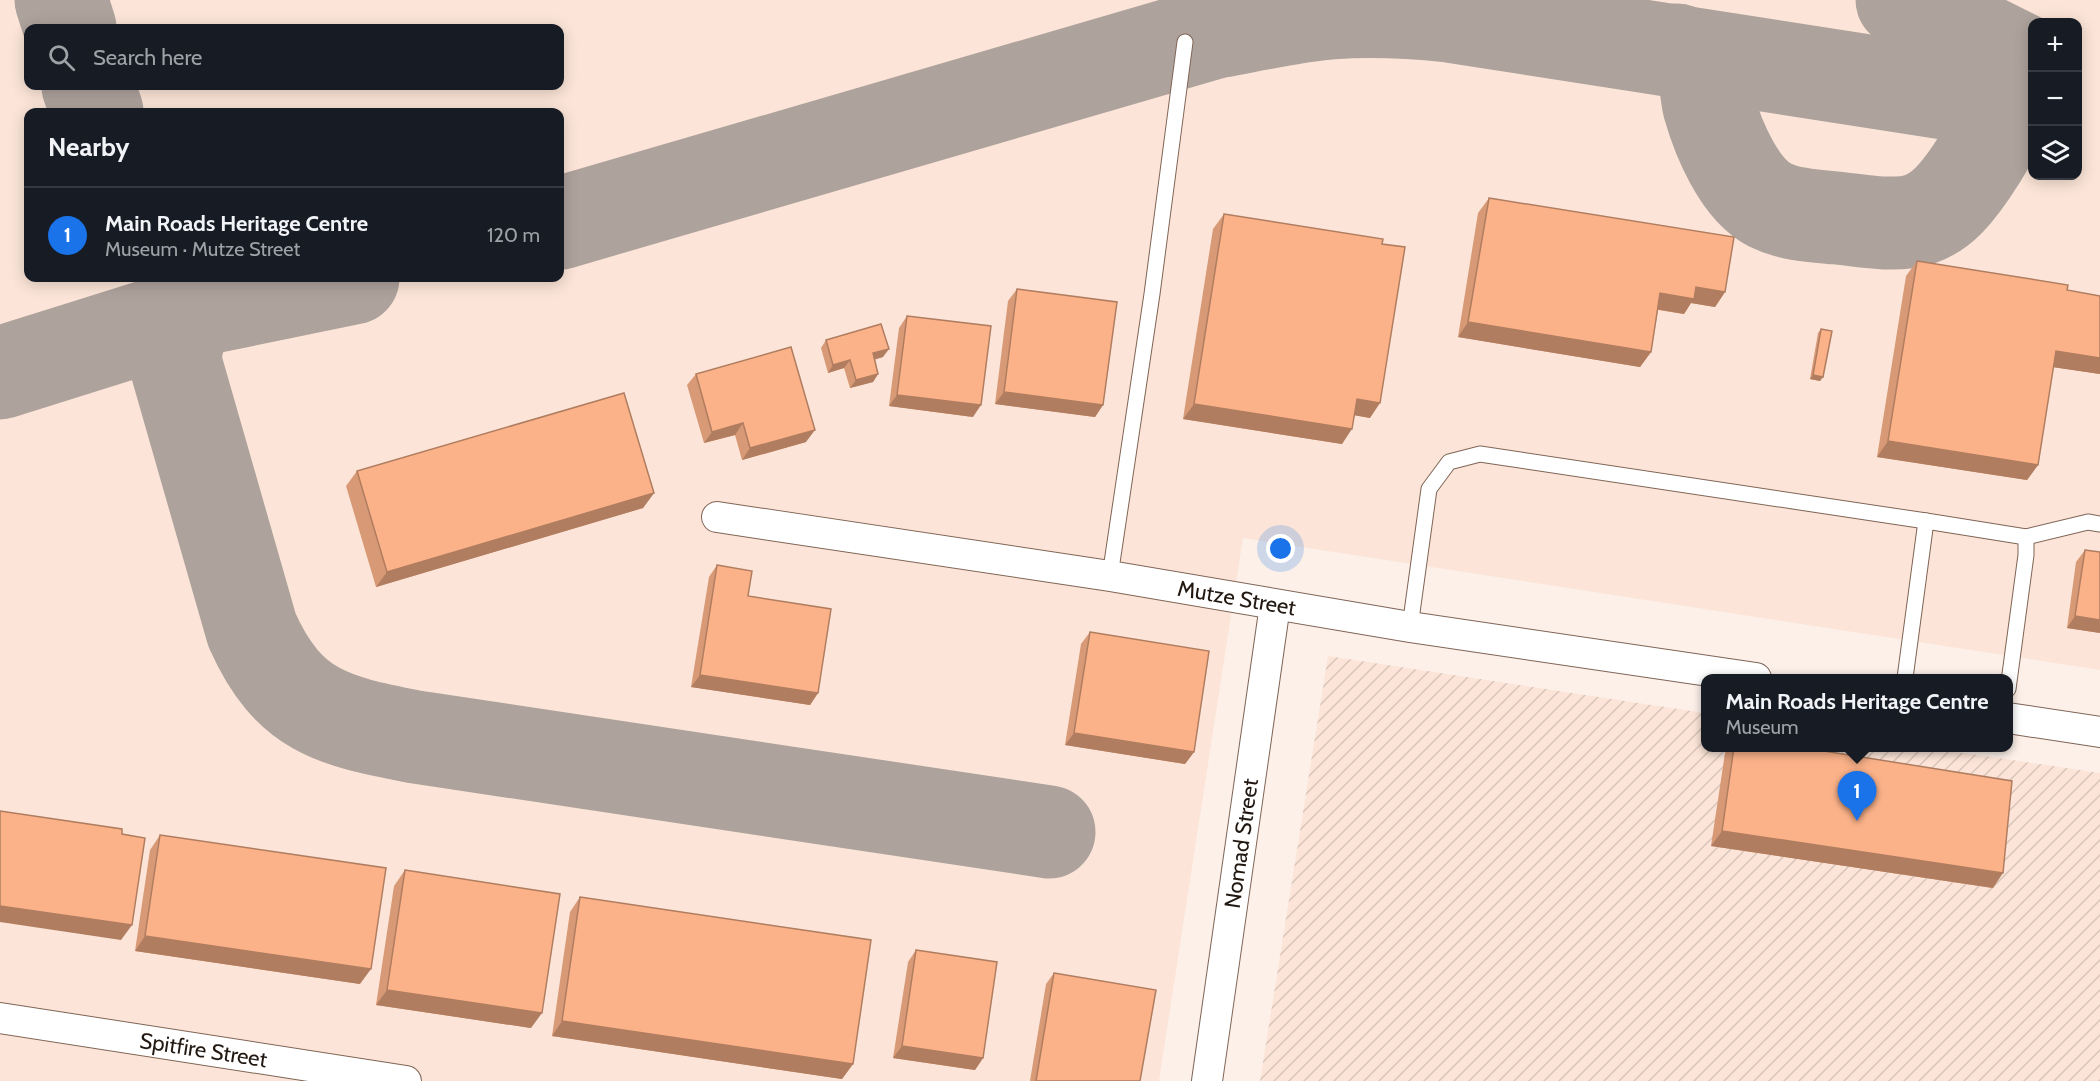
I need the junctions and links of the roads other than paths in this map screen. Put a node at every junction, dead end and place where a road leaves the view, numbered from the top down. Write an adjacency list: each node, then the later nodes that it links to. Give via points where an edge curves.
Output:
1 (1185, 42): 6 (lane)
2 (717, 517): 6 (street, Mutze Street)
3 (1926, 521): 5 (lane); 8 (lane, via 1480,454 1449,462 1429,489); 10 (lane)
4 (2100, 524): 5 (lane, via 2088,522)
5 (2026, 537): 11 (lane)
6 (1110, 576): 7 (street, Mutze Street)
7 (1275, 605): 8 (street, Mutze Street); 16 (street, Nomad Street)
8 (1410, 627): 9 (street, Mutze Street)
9 (1729, 674)
10 (1906, 674)
11 (2010, 674)
12 (2013, 719): 13 (street)
13 (2100, 732)
14 (0, 1018): 15 (street, Spitfire Street)
15 (406, 1081)
16 (1207, 1081)

